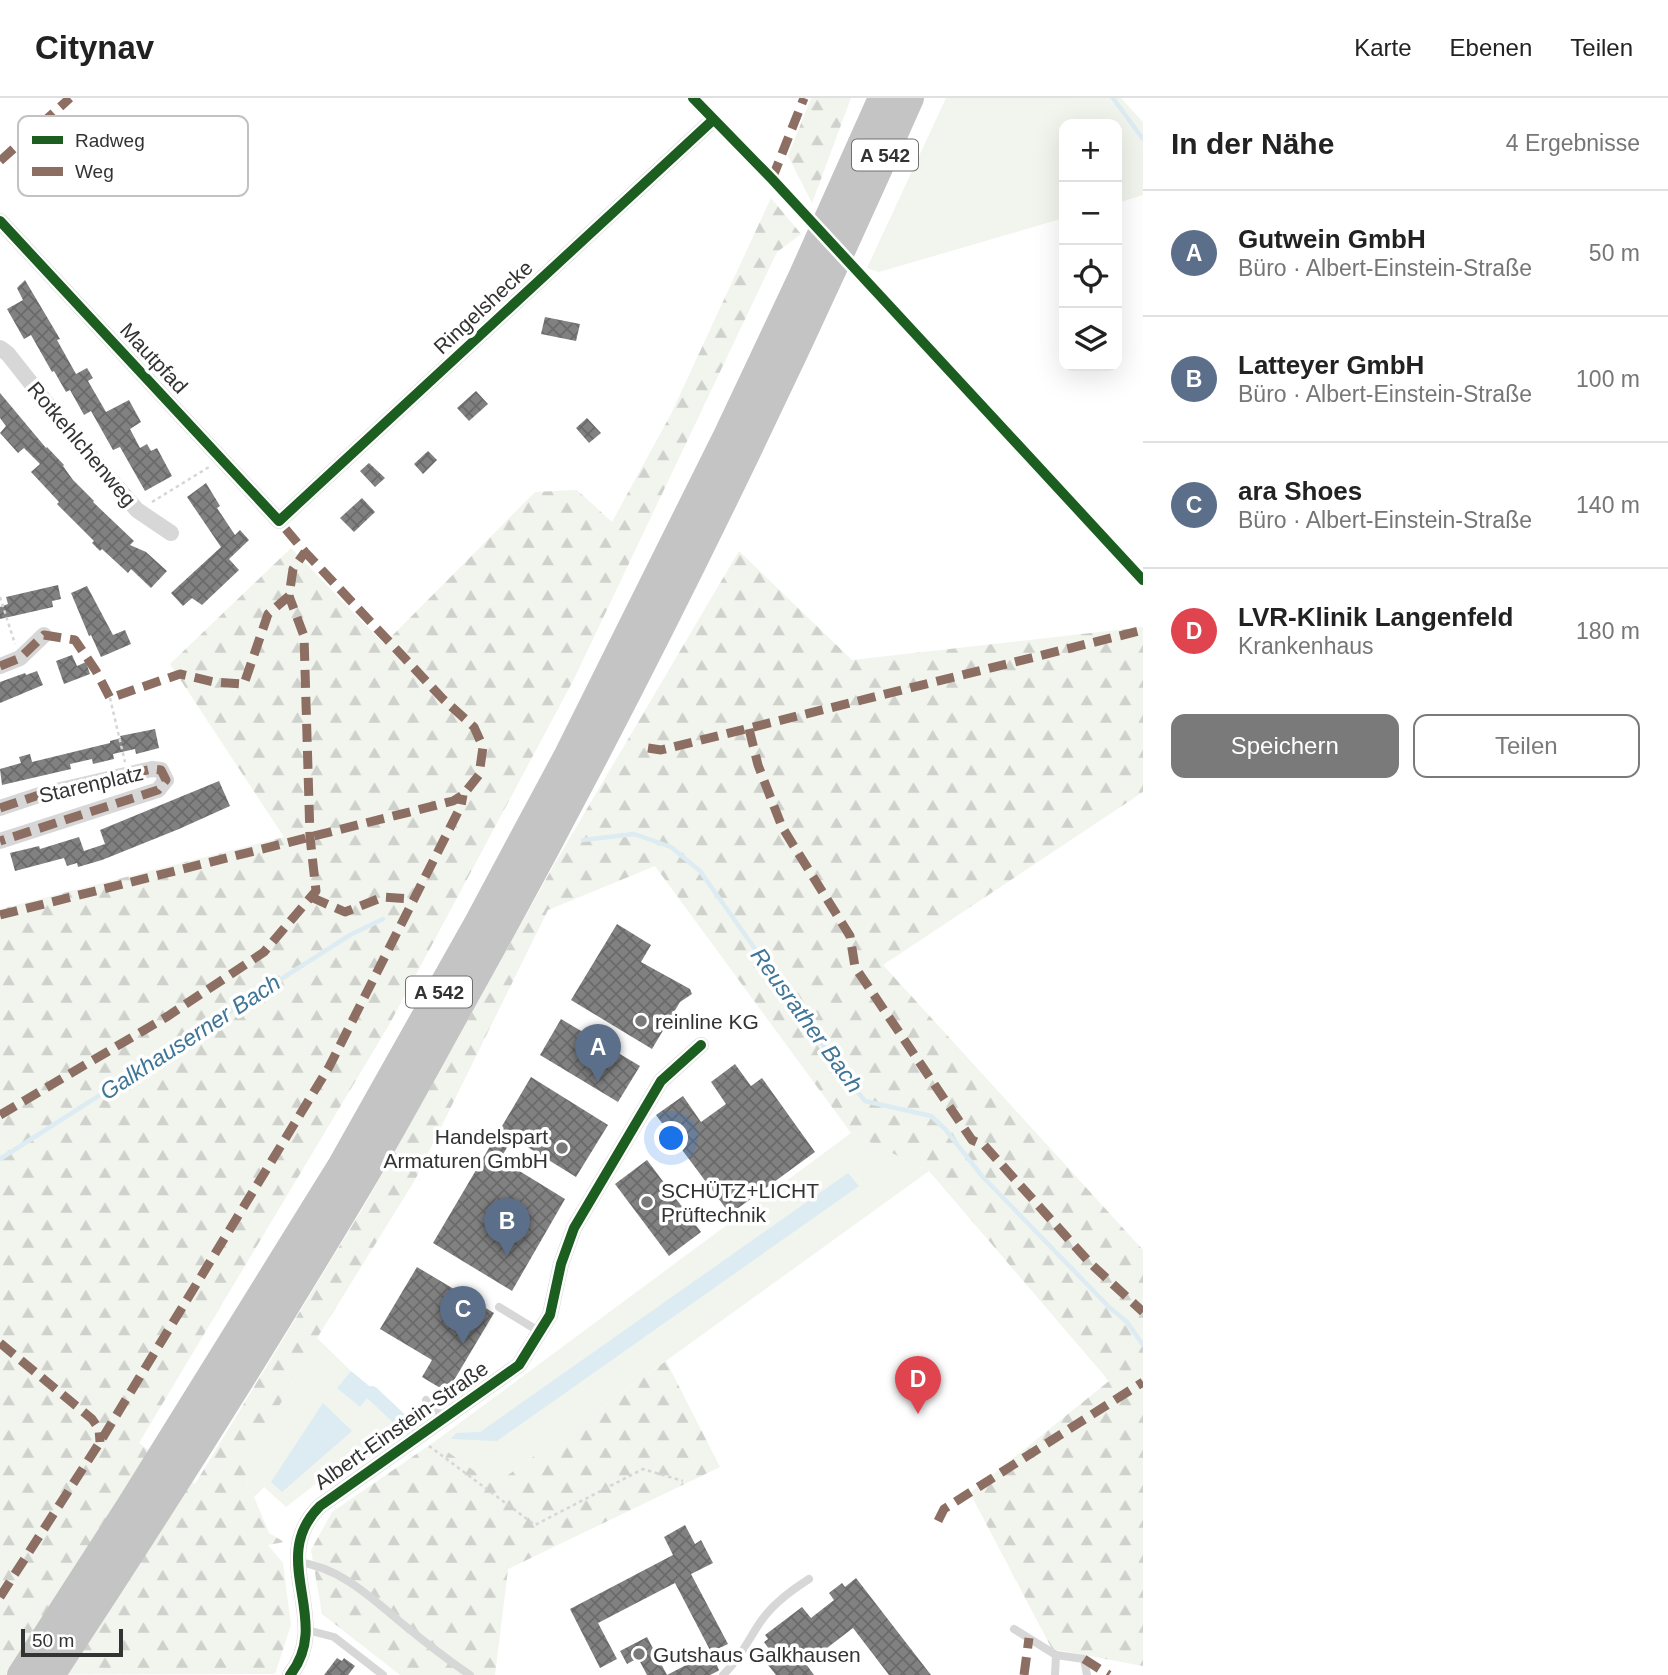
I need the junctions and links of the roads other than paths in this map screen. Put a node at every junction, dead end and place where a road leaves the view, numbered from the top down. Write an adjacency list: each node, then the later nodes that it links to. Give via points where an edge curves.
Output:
1 (882, 98): 5 (highway, A 542, via 842,190)
2 (910, 98): 5 (highway, A 542, via 859,213)
3 (713, 120): 7 (street, Ringelshecke)
4 (0, 221): 7 (street, Mautpfad)
5 (812, 286): 23 (highway, A 542, via 568,755 340,1168); 24 (highway, A 542, via 671,610 499,935 361,1183 158,1512)
6 (0, 348): 8 (street, Rotkehlchenweg, via 137,510)
7 (279, 522)
8 (171, 533)
9 (44, 635): 10 (street, via 20,658)
10 (0, 666)
11 (0, 808): 12 (street, Starenplatz, via 152,769 161,770 166,780 158,790)
12 (0, 841)
13 (701, 1045): 15 (street, Albert-Einstein-Straße, via 660,1081 574,1228 550,1315)
14 (499, 1307): 15 (lane)
15 (540, 1332): 17 (street, Albert-Einstein-Straße, via 519,1365)
16 (426, 1399): 17 (lane)
17 (444, 1418): 18 (street, Albert-Einstein-Straße, via 307,1518)
18 (298, 1562): 21 (street, Albert-Einstein-Straße); 27 (lane, via 349,1580)
19 (809, 1579): 28 (lane, via 769,1611)
20 (1014, 1629): 22 (lane)
21 (307, 1630): 25 (street, Albert-Einstein-Straße, via 303,1654); 26 (lane, via 334,1637)
22 (1056, 1655): 29 (lane); 30 (lane, via 1084,1659)
23 (21, 1675)
24 (51, 1675)
25 (290, 1675)
26 (383, 1675)
27 (470, 1675)
28 (723, 1675)
29 (1055, 1675)
30 (1087, 1675)

